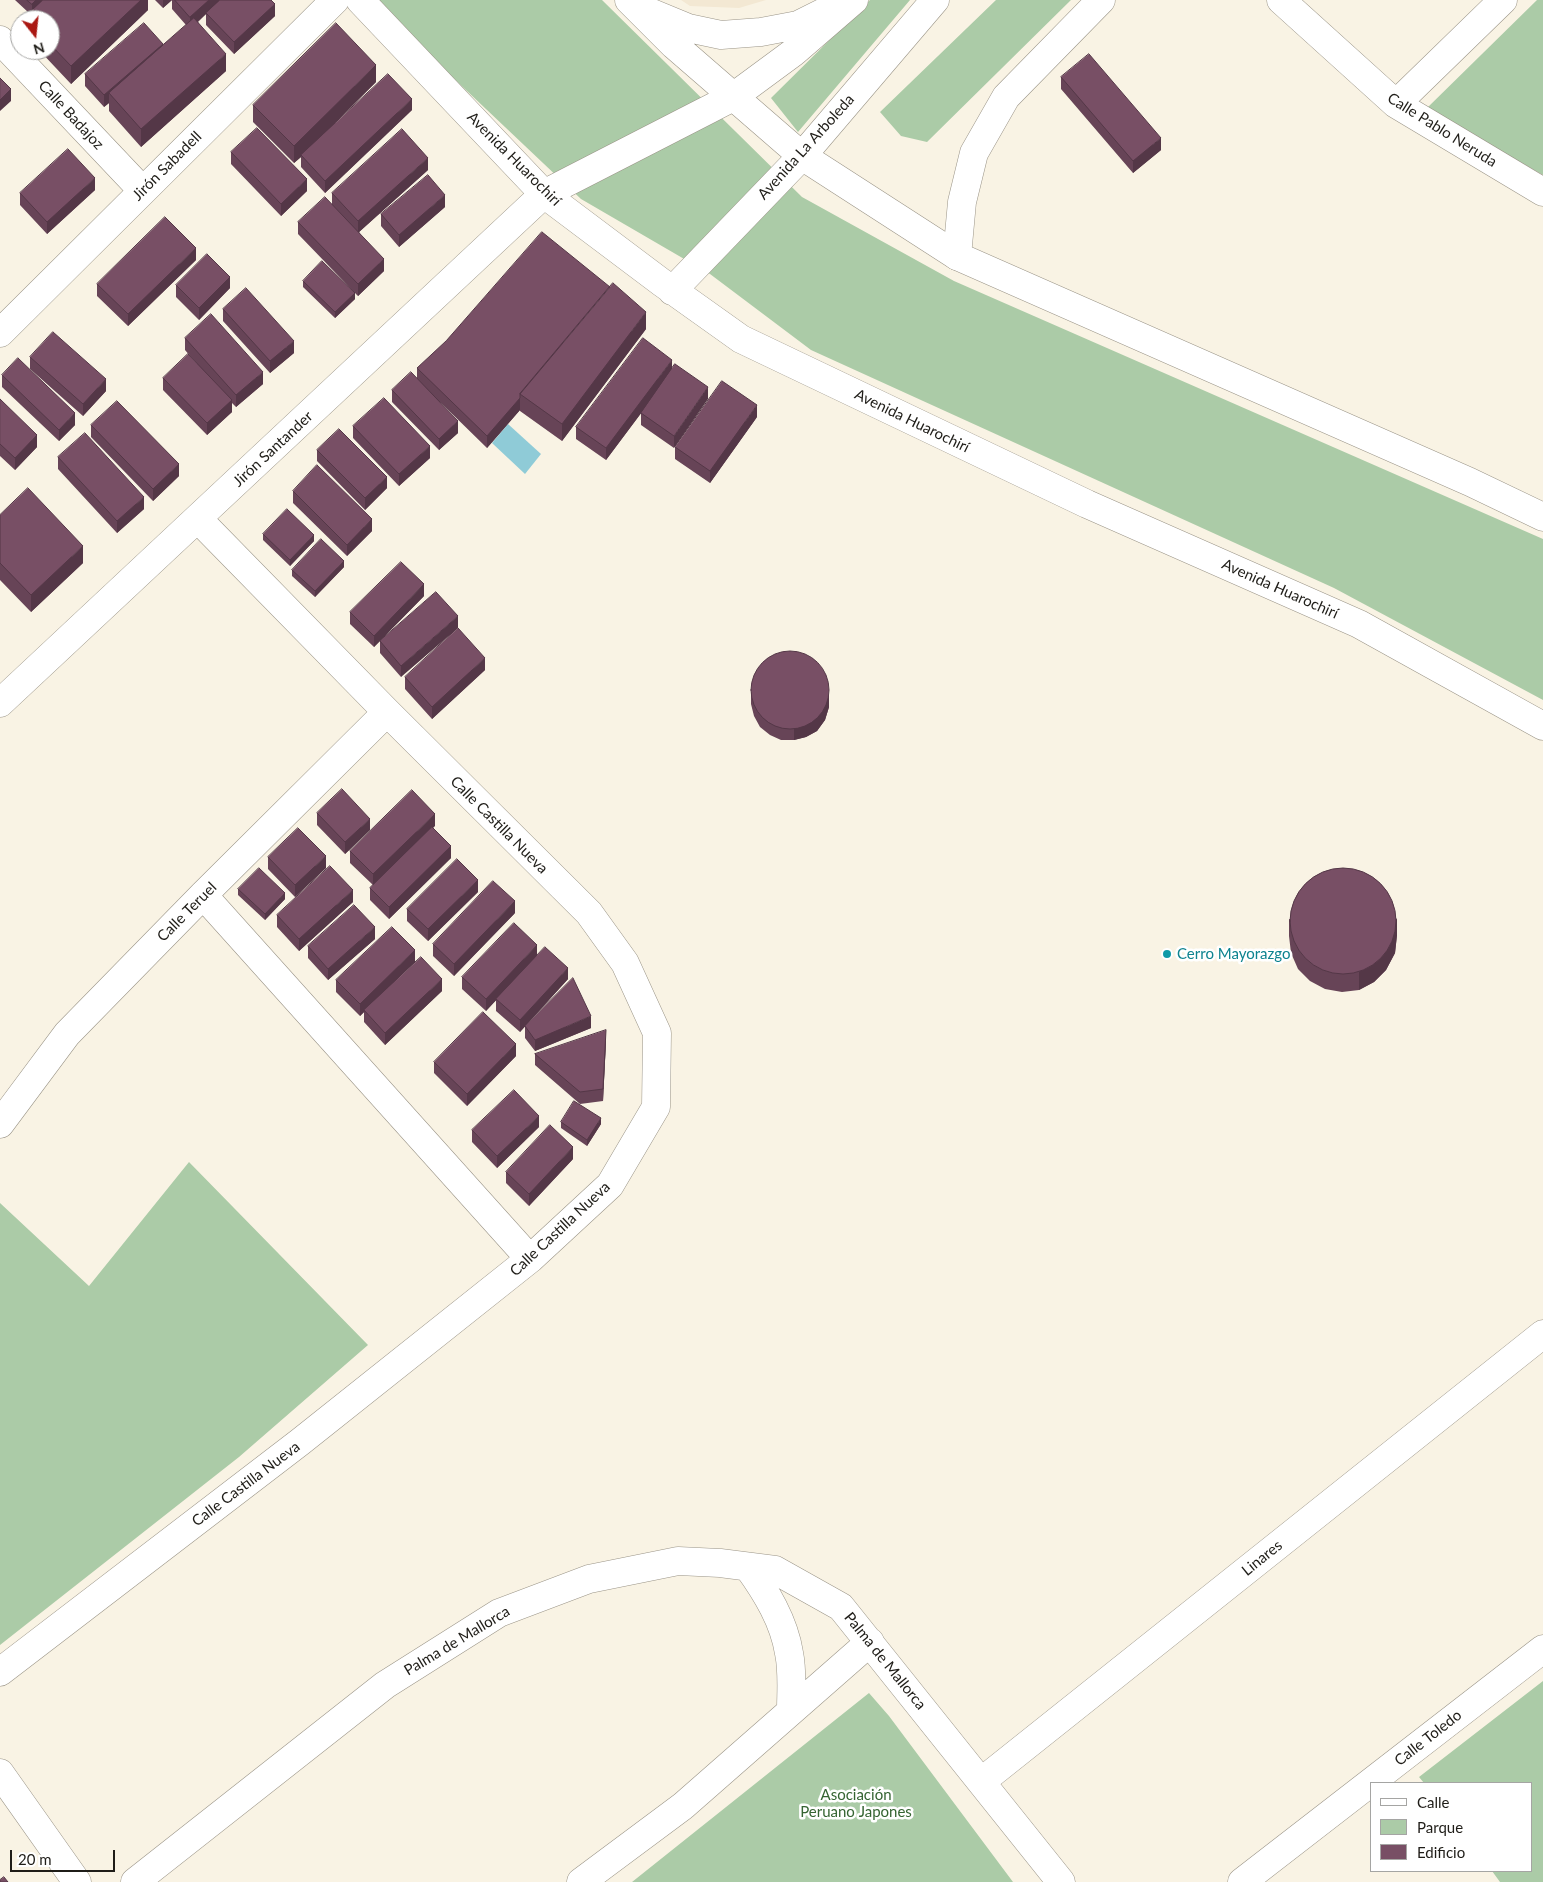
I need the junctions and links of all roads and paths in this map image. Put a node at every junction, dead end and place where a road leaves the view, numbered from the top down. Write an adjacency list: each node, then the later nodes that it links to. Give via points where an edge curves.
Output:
1 (334, 0): 14 (street, Jirón Sabadell)
2 (360, 0): 16 (street, Avenida Huarochirí)
3 (850, 0): 9 (street, via 798,25 721,35 688,28)
4 (854, 0): 11 (street, via 794,52)
5 (935, 0): 13 (street, Avenida La Arboleda)
6 (1101, 0): 17 (street, via 1006,97 974,153 962,202)
7 (1281, 0): 12 (street, Calle Pablo Neruda)
8 (1503, 0): 12 (street)
9 (631, 3): 11 (street)
10 (0, 40): 14 (street, Calle Badajoz)
11 (732, 97): 13 (street); 16 (street)
12 (1396, 104): 15 (street, Calle Pablo Neruda)
13 (802, 156): 17 (street); 18 (street, Avenida La Arboleda)
14 (142, 190): 19 (street, Jirón Sabadell)
15 (1543, 192)
16 (544, 194): 18 (street, Avenida Huarochirí); 21 (street, Jirón Santander)
17 (957, 256): 20 (street)
18 (672, 290): 24 (street, Avenida Huarochirí, via 741,339 1087,504 1359,624)
19 (0, 333)
20 (1543, 517)
21 (198, 519): 22 (street, Jirón Santander); 23 (street, Calle Castilla Nueva)
22 (0, 703)
23 (387, 712): 25 (street, Calle Teruel); 27 (street, Calle Castilla Nueva, via 589,913 625,963 657,1033 656,1107 610,1185)
24 (1543, 726)
25 (203, 895): 26 (street, Calle Teruel, via 67,1034); 27 (street)
26 (0, 1124)
27 (530, 1259): 32 (street, Calle Castilla Nueva, via 300,1442)
28 (1543, 1334): 35 (street, Linares)
29 (748, 1567): 30 (street, Palma de Mallorca, via 775,1570 841,1607); 33 (street, via 774,1609 789,1652); 39 (street, Palma de Mallorca, via 678,1561 589,1579 500,1612 385,1685)
30 (870, 1642): 33 (street); 35 (street, Palma de Mallorca)
31 (1543, 1649): 36 (street, Calle Toledo)
32 (0, 1672)
33 (791, 1711): 40 (street, via 683,1806)
34 (0, 1773): 38 (street)
35 (982, 1781): 41 (street, Palma de Mallorca)
36 (1371, 1782)
37 (1370, 1783): 42 (street, Calle Toledo)
38 (77, 1882)
39 (135, 1882)
40 (581, 1882)
41 (1061, 1882)
42 (1242, 1882)

